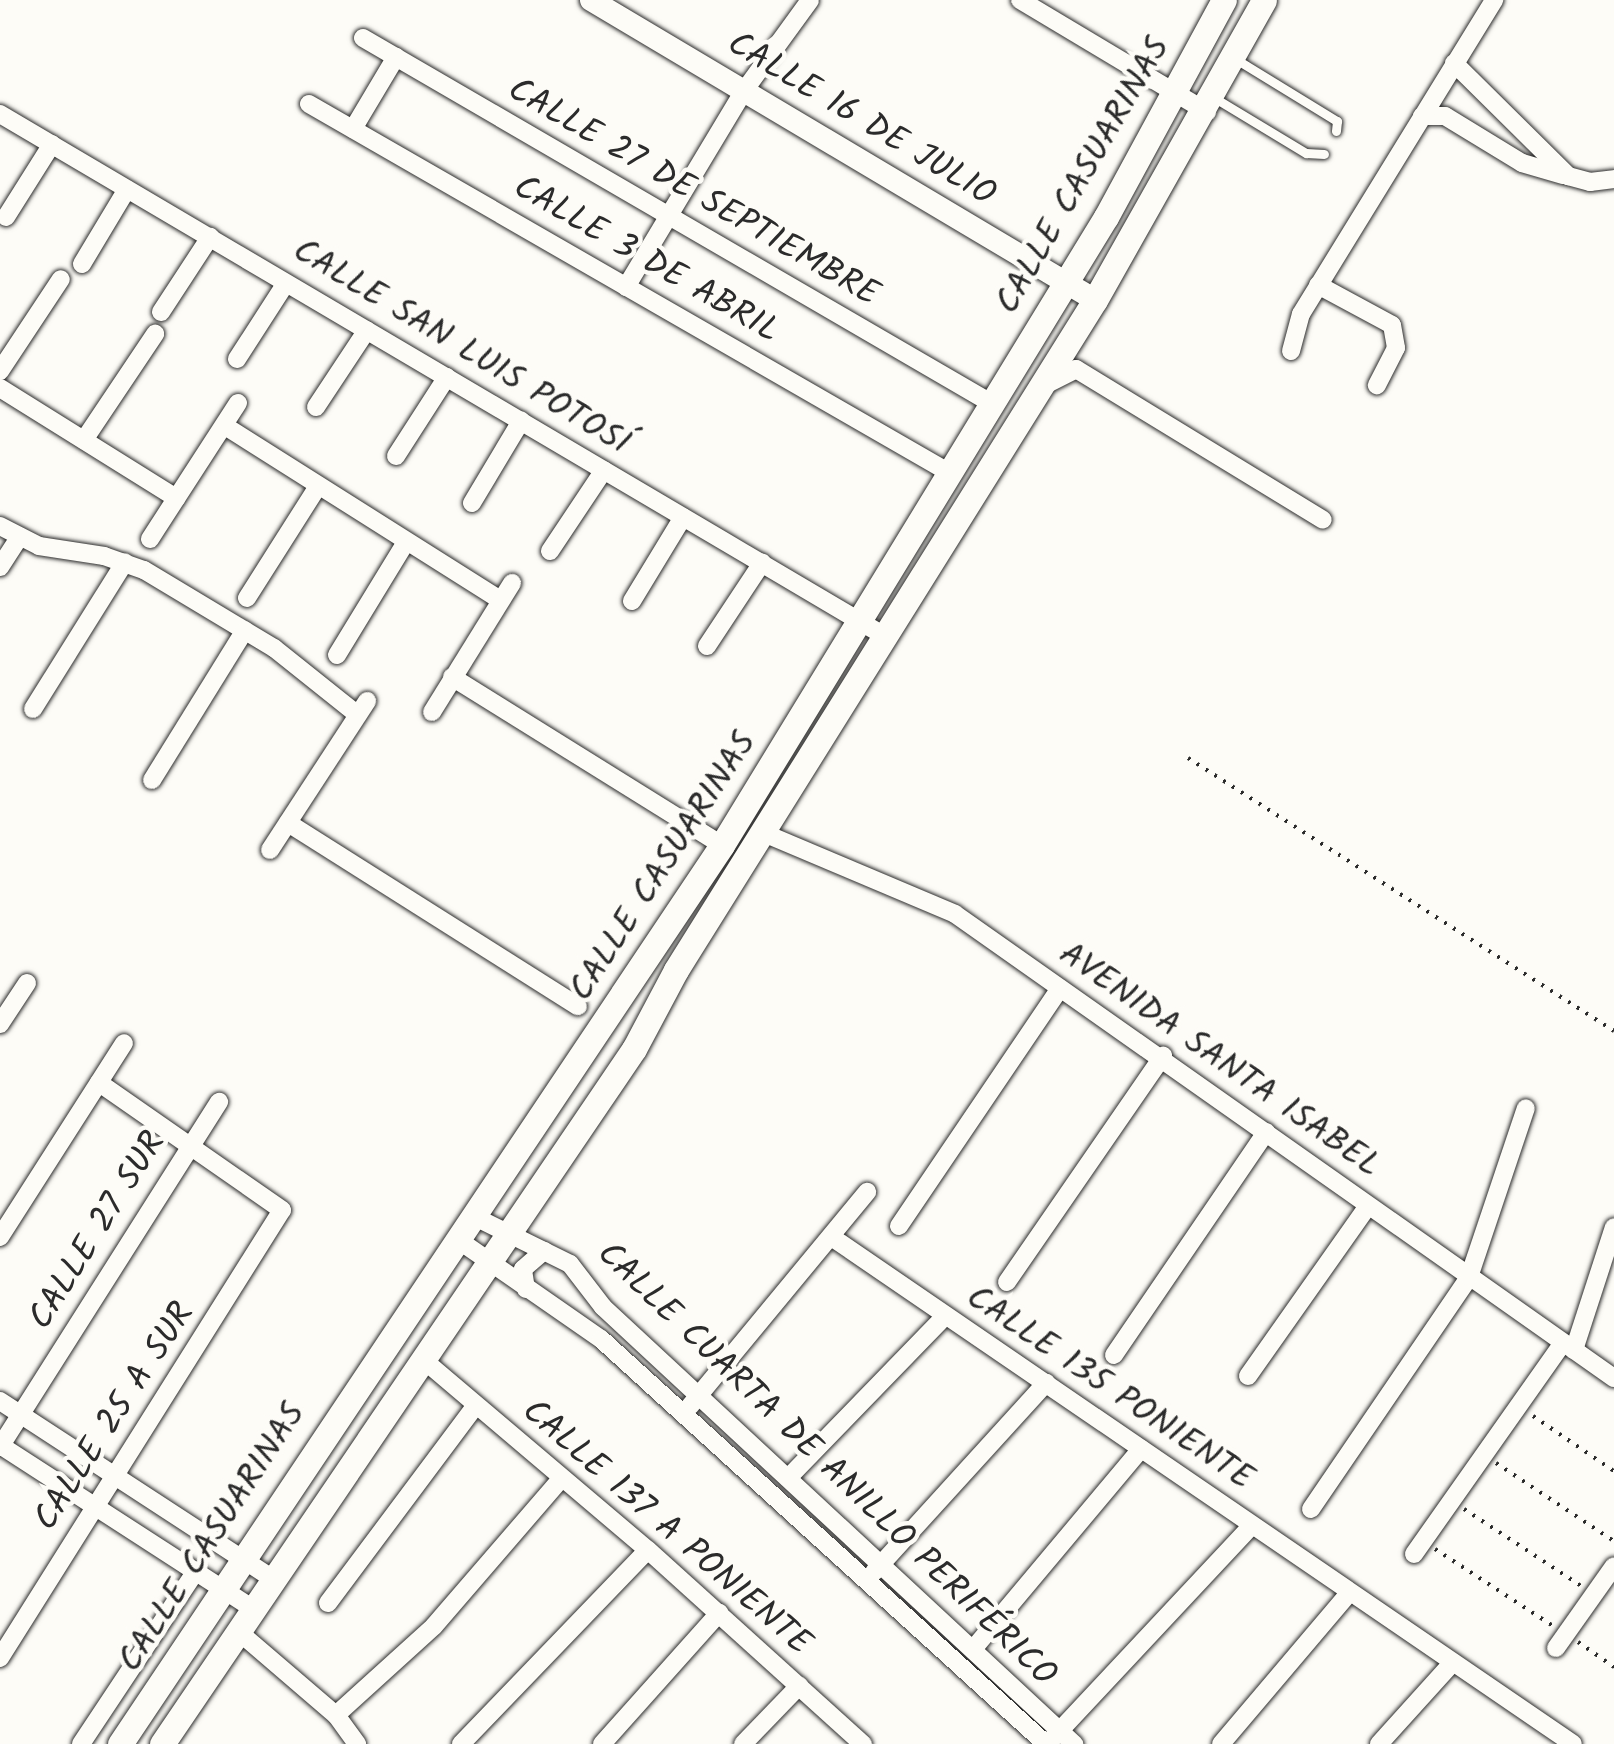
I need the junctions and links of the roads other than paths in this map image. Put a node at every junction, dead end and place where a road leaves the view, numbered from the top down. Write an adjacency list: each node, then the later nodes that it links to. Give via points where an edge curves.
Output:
1 (591, 0): 11 (street, CALLE 16 DE JULIO)
2 (810, 0): 11 (street)
3 (1020, 0): 12 (street)
4 (1224, 0): 12 (main road, CALLE CASUARINAS)
5 (1264, 0): 9 (main road, CALLE CASUARINAS)
6 (1494, 0): 10 (street)
7 (362, 38): 8 (street, CALLE 27 DE SEPTIEMBRE)
8 (396, 58): 17 (street); 24 (street, CALLE 27 DE SEPTIEMBRE)
9 (1234, 58): 14 (main road, CALLE CASUARINAS); 18 (lane, via 1337,121)
10 (1454, 64): 16 (street); 21 (street)
11 (744, 90): 24 (street); 29 (street, CALLE 16 DE JULIO)
12 (1176, 94): 14 (street); 29 (main road, CALLE CASUARINAS)
13 (309, 104): 17 (street, CALLE 3 DE ABRIL)
14 (1210, 104): 20 (lane, via 1306,153); 33 (main road, CALLE CASUARINAS)
15 (0, 114): 19 (street, CALLE SAN LUIS POTOSÍ)
16 (1422, 116): 21 (street, via 1445,116 1522,163); 31 (street)
17 (353, 129): 32 (street, CALLE 3 DE ABRIL)
18 (1336, 131)
19 (52, 144): 23 (street, CALLE SAN LUIS POTOSÍ); 25 (street)
20 (1324, 154)
21 (1568, 176): 22 (street)
22 (1612, 176)
23 (127, 189): 26 (street, CALLE SAN LUIS POTOSÍ); 27 (street)
24 (667, 215): 32 (street); 45 (street, CALLE 27 DE SEPTIEMBRE)
25 (6, 217)
26 (210, 238): 30 (street, CALLE SAN LUIS POTOSÍ); 34 (street)
27 (82, 264)
28 (60, 279): 39 (street)
29 (1066, 282): 33 (street, CALLE 16 DE JULIO); 45 (main road, CALLE CASUARINAS)
30 (286, 283): 35 (street, CALLE SAN LUIS POTOSÍ); 38 (street)
31 (1318, 284): 37 (street, via 1300,314); 41 (street, via 1392,325 1396,348)
32 (626, 287): 52 (street, CALLE 3 DE ABRIL)
33 (1095, 300): 42 (main road, CALLE CASUARINAS)
34 (161, 312)
35 (367, 330): 40 (street, CALLE SAN LUIS POTOSÍ); 46 (street)
36 (155, 334): 49 (street)
37 (1291, 352)
38 (237, 359)
39 (0, 370)
40 (447, 377): 47 (street, CALLE SAN LUIS POTOSÍ); 50 (street)
41 (1377, 385)
42 (1039, 387): 57 (street, via 1076,369); 72 (main road, CALLE CASUARINAS)
43 (0, 388): 49 (street)
44 (238, 404): 48 (street)
45 (990, 404): 52 (main road, CALLE CASUARINAS)
46 (316, 407)
47 (522, 421): 51 (street, CALLE SAN LUIS POTOSÍ); 55 (street)
48 (225, 426): 53 (street); 54 (street)
49 (84, 440): 54 (street)
50 (396, 456)
51 (604, 470): 56 (street, CALLE SAN LUIS POTOSÍ); 62 (street)
52 (950, 473): 70 (main road, CALLE CASUARINAS)
53 (318, 486): 61 (street); 67 (street)
54 (176, 498): 60 (street)
55 (472, 503)
56 (683, 516): 64 (street, CALLE SAN LUIS POTOSÍ); 69 (street)
57 (1323, 520)
58 (0, 526): 59 (street)
59 (18, 538): 63 (street); 65 (street)
60 (150, 539)
61 (406, 542): 68 (street); 74 (street)
62 (550, 550)
63 (125, 562): 71 (street); 76 (street)
64 (762, 563): 70 (street, CALLE SAN LUIS POTOSÍ); 73 (street)
65 (0, 567)
66 (512, 583): 68 (street)
67 (247, 598)
68 (500, 600): 75 (street)
69 (632, 600)
70 (862, 622): 72 (street, CALLE SAN LUIS POTOSÍ); 81 (main road, CALLE CASUARINAS)
71 (245, 630): 78 (street); 79 (street, via 363,708)
72 (888, 638): 80 (main road, CALLE CASUARINAS)
73 (707, 646)
74 (336, 655)
75 (452, 677): 77 (street); 81 (street)
76 (34, 709)
77 (432, 712)
78 (152, 780)
79 (288, 823): 82 (street); 85 (street)
80 (766, 834): 84 (street, AVENIDA SANTA ISABEL, via 931,900); 100 (main road, CALLE CASUARINAS)
81 (722, 845): 97 (main road, CALLE CASUARINAS)
82 (270, 850)
83 (27, 983): 86 (street)
84 (1060, 988): 88 (street, AVENIDA SANTA ISABEL); 98 (street)
85 (578, 1006)
86 (0, 1024)
87 (124, 1043): 89 (street)
88 (1162, 1056): 92 (street, AVENIDA SANTA ISABEL); 108 (street)
89 (99, 1083): 93 (street); 96 (street)
90 (219, 1102): 93 (street, CALLE 27 SUR)
91 (1526, 1108): 106 (street)
92 (1266, 1132): 95 (street, AVENIDA SANTA ISABEL); 113 (street)
93 (192, 1144): 121 (street, CALLE 27 SUR); 125 (street, CALLE 25 A SUR, via 282,1210)
94 (867, 1192): 102 (street)
95 (1368, 1206): 106 (street, AVENIDA SANTA ISABEL); 115 (street)
96 (6, 1215): 101 (street)
97 (473, 1216): 100 (street, CALLE CUARTA DE ANILLO PERIFÉRICO); 103 (main road, CALLE CASUARINAS)
98 (899, 1226)
99 (1614, 1227): 112 (street, via 1583,1325)
100 (510, 1236): 104 (street, CALLE CUARTA DE ANILLO PERIFÉRICO); 105 (main road, CALLE CASUARINAS)
101 (0, 1237)
102 (832, 1238): 111 (street, CALLE 135 PONIENTE); 118 (street)
103 (457, 1239): 105 (street, CALLE CUARTA DE ANILLO PERIFÉRICO); 133 (main road, CALLE CASUARINAS)
104 (544, 1252): 107 (street, CALLE CUARTA DE ANILLO PERIFÉRICO); 109 (street, via 523,1268)
105 (491, 1264): 109 (street, CALLE CUARTA DE ANILLO PERIFÉRICO); 114 (main road, CALLE CASUARINAS)
106 (1469, 1277): 112 (street, AVENIDA SANTA ISABEL); 129 (street)
107 (581, 1278): 110 (street, via 576,1299); 118 (street, CALLE CUARTA DE ANILLO PERIFÉRICO)
108 (1007, 1282)
109 (526, 1289): 110 (street, CALLE CUARTA DE ANILLO PERIFÉRICO)
110 (549, 1306): 122 (street, CALLE CUARTA DE ANILLO PERIFÉRICO, via 601,1339)
111 (944, 1317): 117 (street, CALLE 135 PONIENTE); 126 (street)
112 (1569, 1346): 116 (street, AVENIDA SANTA ISABEL); 131 (street, via 1517,1405)
113 (1114, 1355)
114 (426, 1362): 120 (street, CALLE 137 A PONIENTE); 137 (main road, CALLE CASUARINAS)
115 (1248, 1376)
116 (1614, 1378)
117 (1046, 1384): 124 (street, CALLE 135 PONIENTE); 134 (street)
118 (698, 1397): 122 (street); 126 (street, CALLE CUARTA DE ANILLO PERIFÉRICO)
119 (0, 1401): 121 (street)
120 (476, 1405): 127 (street, CALLE 137 A PONIENTE); 141 (street)
121 (20, 1414): 123 (street, CALLE 27 SUR); 125 (street)
122 (684, 1414): 138 (street, CALLE CUARTA DE ANILLO PERIFÉRICO)
123 (0, 1446): 128 (street)
124 (1141, 1449): 130 (street, CALLE 135 PONIENTE); 146 (street)
125 (115, 1476): 128 (street, CALLE 25 A SUR); 133 (street)
126 (788, 1478): 134 (street, CALLE CUARTA DE ANILLO PERIFÉRICO)
127 (560, 1480): 132 (street, CALLE 137 A PONIENTE); 150 (street, via 434,1626)
128 (96, 1507): 136 (street); 147 (street, CALLE 25 A SUR)
129 (1311, 1509)
130 (1252, 1524): 140 (street, CALLE 135 PONIENTE); 151 (street)
131 (1419, 1548)
132 (648, 1550): 143 (street, CALLE 137 A PONIENTE); 157 (street)
133 (240, 1558): 137 (street); 139 (main road, CALLE CASUARINAS)
134 (882, 1563): 138 (street); 146 (street, CALLE CUARTA DE ANILLO PERIFÉRICO)
135 (1614, 1566): 145 (street)
136 (196, 1571): 139 (street); 153 (street)
137 (275, 1580): 142 (main road, CALLE CASUARINAS)
138 (867, 1580): 151 (street, CALLE CUARTA DE ANILLO PERIFÉRICO)
139 (220, 1587): 142 (street); 154 (main road, CALLE CASUARINAS)
140 (1350, 1592): 148 (street, CALLE 135 PONIENTE); 162 (street)
141 (328, 1604)
142 (255, 1610): 144 (main road, CALLE CASUARINAS)
143 (719, 1613): 149 (street, CALLE 137 A PONIENTE); 158 (street)
144 (239, 1632): 150 (street); 155 (main road, CALLE CASUARINAS)
145 (1561, 1641)
146 (974, 1648): 151 (street, CALLE CUARTA DE ANILLO PERIFÉRICO)
147 (0, 1658)
148 (1453, 1662): 152 (street, CALLE 135 PONIENTE); 163 (street)
149 (799, 1686): 159 (street); 160 (street, CALLE 137 A PONIENTE)
150 (336, 1715): 156 (street)
151 (1051, 1740): 161 (street, CALLE CUARTA DE ANILLO PERIFÉRICO)
152 (1561, 1741)
153 (81, 1744)
154 (120, 1744)
155 (162, 1744)
156 (356, 1744)
157 (462, 1744)
158 (602, 1744)
159 (743, 1744)
160 (863, 1744)
161 (1074, 1744)
162 (1222, 1744)
163 (1379, 1744)

